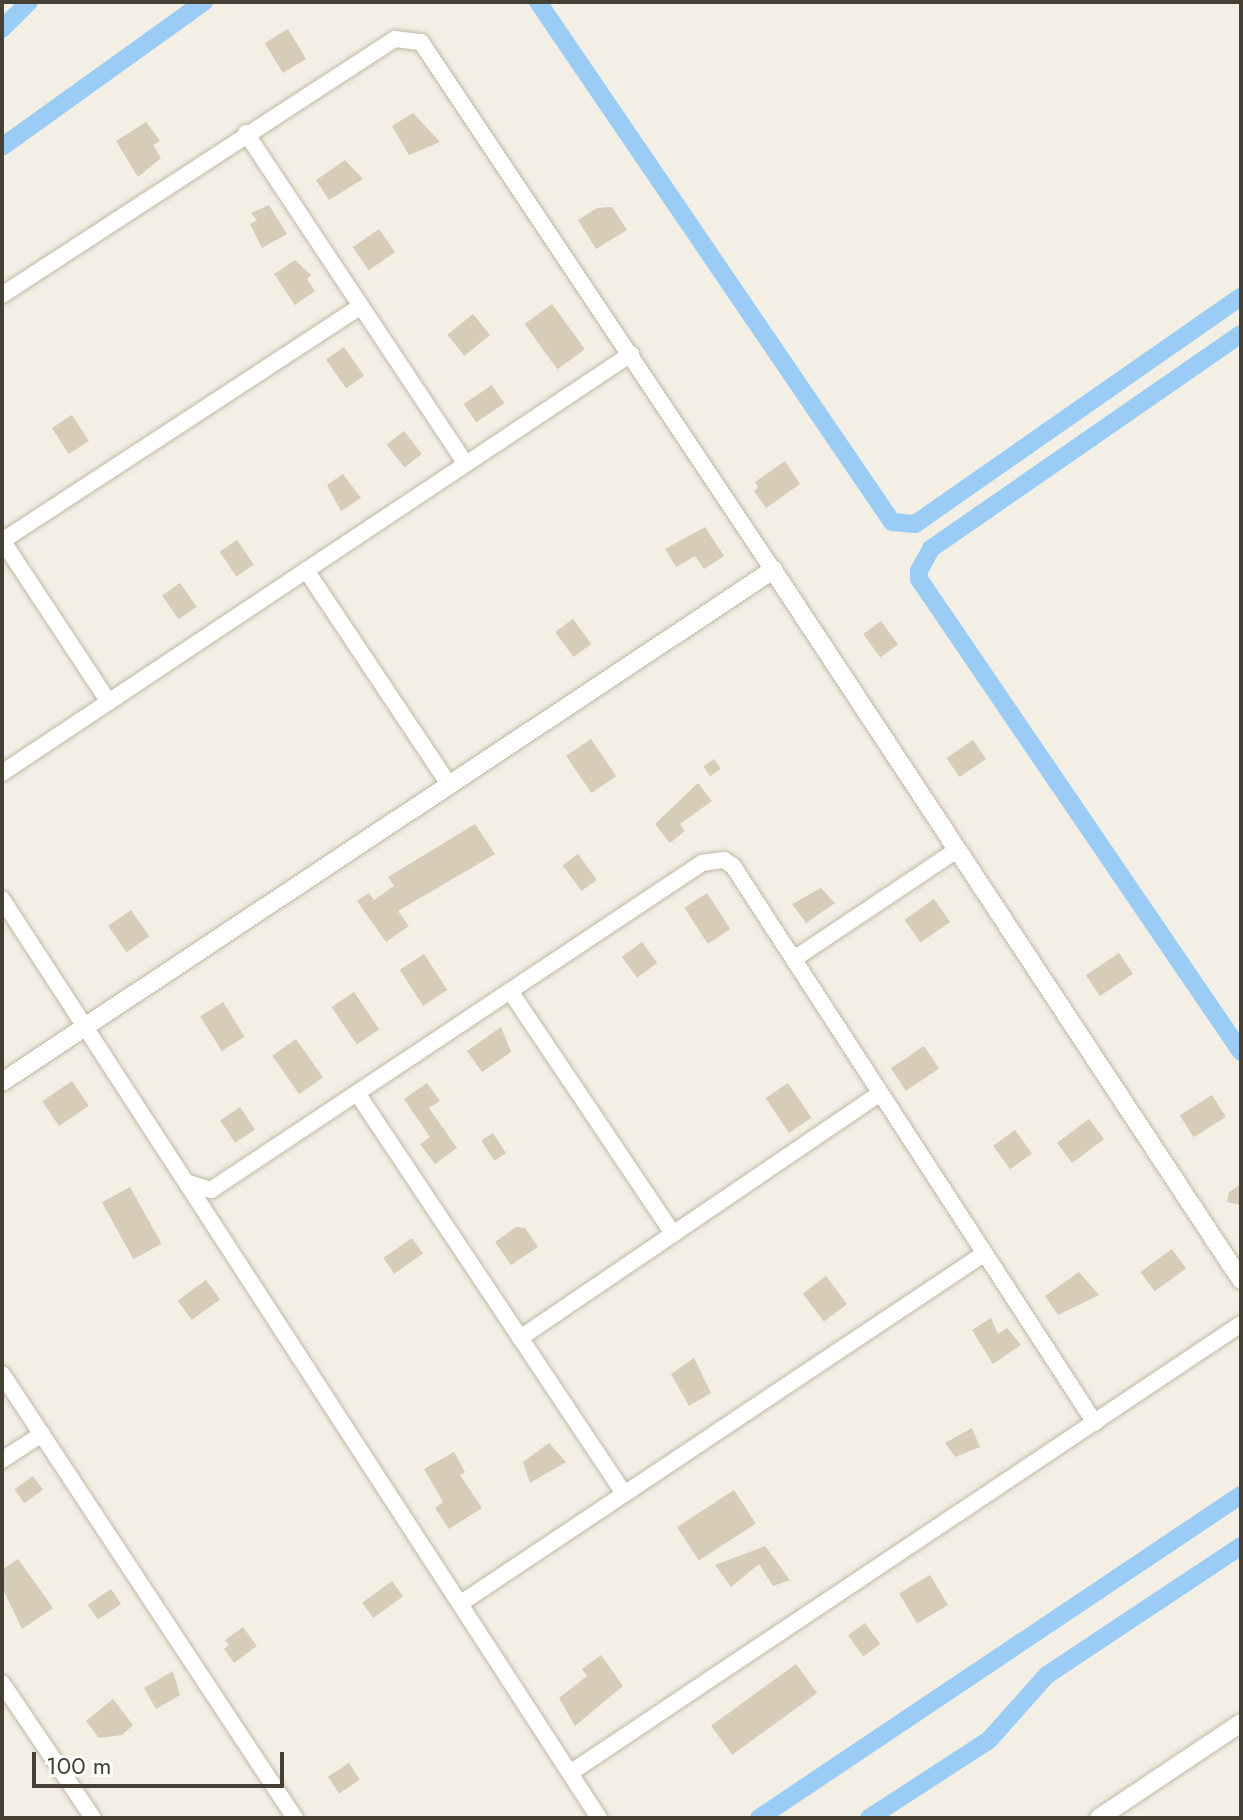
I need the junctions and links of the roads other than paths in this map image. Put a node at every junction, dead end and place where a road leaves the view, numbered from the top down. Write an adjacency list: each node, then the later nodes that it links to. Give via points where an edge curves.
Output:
1 (246, 133): 2 (street); 3 (street); 4 (street, via 395,39 421,42)
2 (2, 295)
3 (361, 306): 5 (street); 6 (street)
4 (631, 354): 5 (street); 8 (street)
5 (466, 464): 7 (street)
6 (2, 540): 9 (street)
7 (306, 570): 9 (street); 11 (street)
8 (773, 570): 11 (street); 12 (street)
9 (109, 702): 10 (street)
10 (2, 773)
11 (448, 783): 16 (street)
12 (957, 850): 14 (street); 23 (street)
13 (2, 899): 16 (street)
14 (794, 959): 15 (street, via 733,866 712,858); 19 (street)
15 (510, 991): 18 (street); 21 (street)
16 (86, 1023): 17 (street); 20 (street)
17 (2, 1082)
18 (357, 1093): 20 (street, via 211,1190); 25 (street)
19 (881, 1093): 21 (street); 22 (street)
20 (189, 1183): 31 (street)
21 (673, 1234): 25 (street)
22 (985, 1253): 27 (street); 30 (street)
23 (1241, 1280)
24 (1241, 1324): 27 (street)
25 (520, 1338): 30 (street)
26 (2, 1374): 28 (street)
27 (1095, 1423): 34 (street)
28 (42, 1434): 29 (street); 36 (street)
29 (2, 1460)
30 (624, 1494): 31 (street)
31 (461, 1603): 34 (street)
32 (2, 1683): 35 (street)
33 (1241, 1723): 38 (street)
34 (570, 1773): 37 (street)
35 (93, 1818)
36 (295, 1818)
37 (599, 1818)
38 (1099, 1818)

